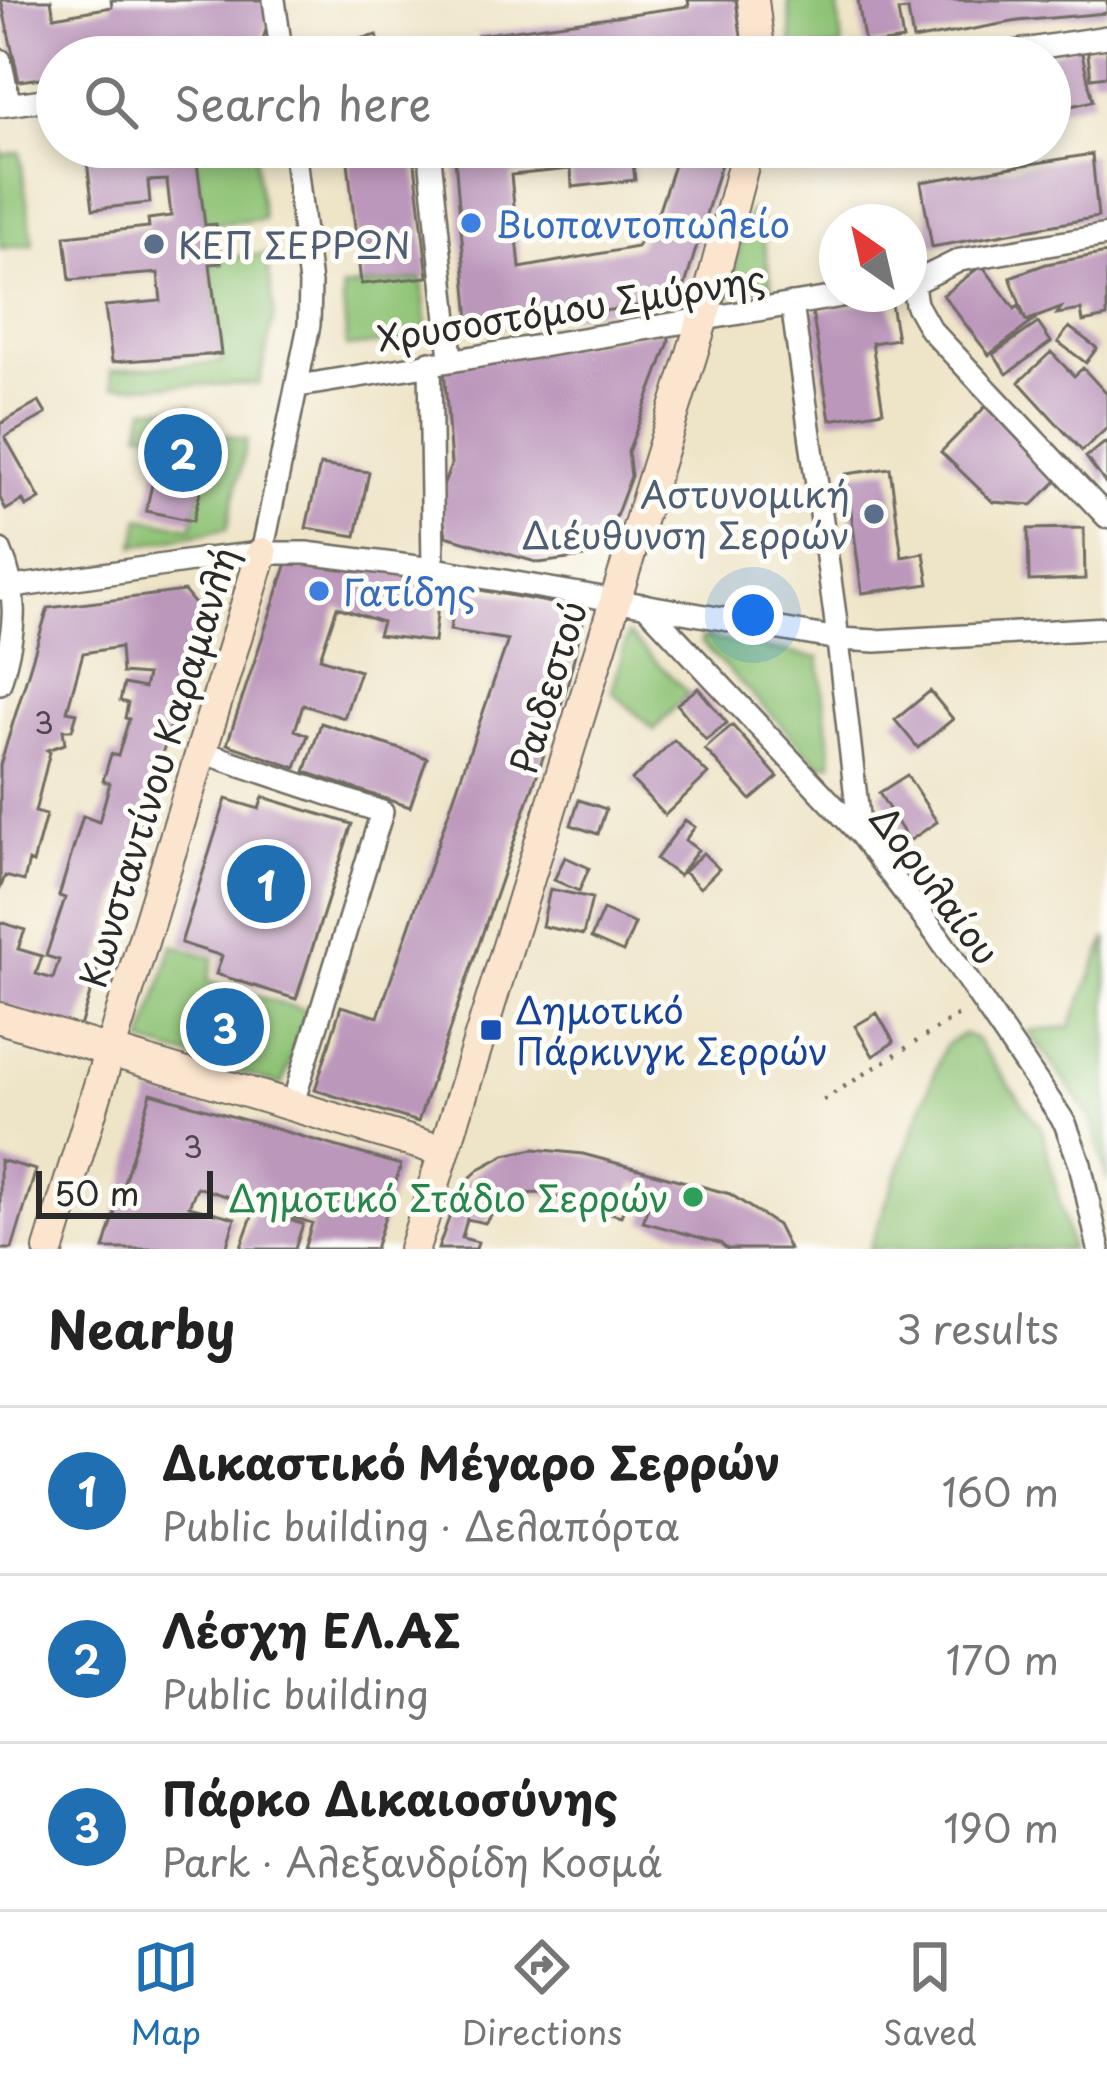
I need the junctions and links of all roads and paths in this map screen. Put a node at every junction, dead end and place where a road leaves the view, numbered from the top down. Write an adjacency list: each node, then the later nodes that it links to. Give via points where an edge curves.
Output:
1 (274, 0): 3 (street)
2 (753, 0): 4 (main road)
3 (279, 36)
4 (757, 36)
5 (1107, 37): 6 (street)
6 (1071, 43)
7 (0, 61): 9 (street)
8 (36, 101): 9 (street)
9 (5, 105)
10 (296, 168): 20 (street, Κωνσταντίνου Καραμανλή, via 310,304)
11 (430, 168): 19 (street)
12 (742, 168): 18 (main road, Ραιδεστού)
13 (1107, 235): 14 (street, via 960,260)
14 (927, 277)
15 (819, 300): 16 (street, Χρυσοστόμου Σμύρνης)
16 (792, 304): 18 (street, Χρυσοστόμου Σμύρνης); 28 (street)
17 (921, 312): 21 (street)
18 (703, 318): 19 (street, Χρυσοστόμου Σμύρνης); 26 (main road, Ραιδεστού)
19 (440, 360): 20 (street, Χρυσοστόμου Σμύρνης); 24 (street)
20 (299, 386): 23 (street, Κωνσταντίνου Καραμανλή)
21 (1107, 517)
22 (0, 550): 25 (street)
23 (262, 553): 24 (street); 25 (street); 30 (main road, Κωνσταντίνου Καραμανλή)
24 (433, 568): 26 (street)
25 (6, 587): 29 (street, via 14,631)
26 (630, 603): 28 (street); 31 (street, Δορυλαίου); 37 (main road, Ραιδεστού)
27 (1107, 628): 28 (street)
28 (838, 639): 31 (street)
29 (0, 683)
30 (202, 752): 34 (main road, Κωνσταντίνου Καραμανλή); 36 (street, via 382,812)
31 (860, 834): 32 (street, Δορυλαίου)
32 (982, 1000): 35 (path); 40 (street, Δορυλαίου, via 1065,1124)
33 (0, 1018): 34 (main road)
34 (112, 1053): 36 (main road); 38 (main road, Κωνσταντίνου Καραμανλή)
35 (823, 1100)
36 (292, 1106): 37 (main road)
37 (443, 1151): 39 (main road, Ραιδεστού)
38 (50, 1249)
39 (414, 1249)
40 (1099, 1249)

